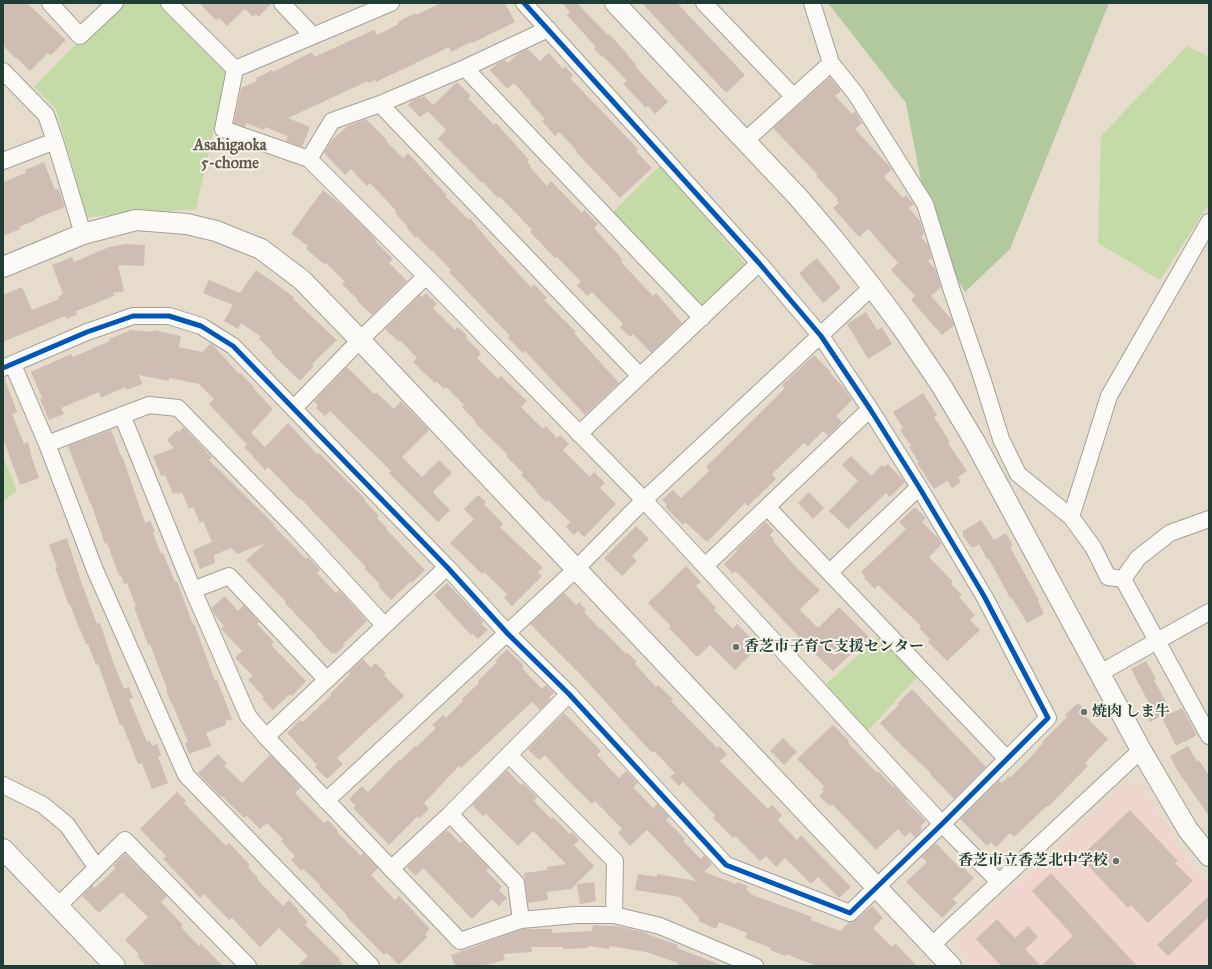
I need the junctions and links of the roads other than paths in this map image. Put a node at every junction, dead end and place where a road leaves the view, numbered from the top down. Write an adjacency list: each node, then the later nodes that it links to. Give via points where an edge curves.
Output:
1 (50, 3): 2 (street, via 80,36)
2 (115, 3)
3 (169, 3): 14 (street)
4 (282, 3): 11 (street)
5 (391, 3): 11 (street)
6 (524, 3): 10 (street)
7 (615, 3): 19 (street)
8 (704, 3): 16 (street)
9 (812, 3): 12 (street)
10 (548, 29): 13 (street); 24 (street)
11 (313, 36): 14 (street)
12 (831, 63): 16 (street); 41 (street, via 855,93 925,204 1001,439 1018,474)
13 (465, 68): 17 (street); 28 (street)
14 (235, 69): 20 (street, via 223,129)
15 (3, 71): 18 (street, via 46,115)
16 (793, 96): 19 (street)
17 (380, 104): 20 (street, via 332,121); 32 (street)
18 (55, 141): 21 (street); 23 (street)
19 (745, 141): 27 (street, via 834,238)
20 (309, 159): 26 (street)
21 (3, 161)
22 (1209, 222): 41 (street, via 1109,396)
23 (83, 234): 25 (street); 30 (street, via 136,220 186,224 216,231 261,249 302,280)
24 (759, 263): 28 (street); 29 (street)
25 (3, 268)
26 (426, 276): 30 (street); 36 (street)
27 (872, 287): 29 (street); 53 (street, via 941,385 975,442)
28 (702, 318): 32 (street)
29 (821, 336): 34 (street); 39 (street)
30 (360, 340): 33 (street); 45 (street)
31 (8, 366): 33 (street, via 87,332 133,316 169,316 201,326 233,346); 37 (street)
32 (640, 376): 36 (street)
33 (294, 408): 44 (street)
34 (870, 409): 38 (street); 40 (street)
35 (122, 415): 37 (street); 48 (street); 50 (street, via 149,404 178,408 296,529)
36 (579, 434): 39 (street)
37 (47, 444): 78 (street, via 95,570 186,775)
38 (919, 487): 46 (street); 61 (street, via 984,596 1048,718)
39 (644, 500): 43 (street); 45 (street)
40 (767, 507): 43 (street); 46 (street)
41 (1071, 517): 47 (street, via 1093,547 1108,576)
42 (1209, 519): 47 (street, via 1170,533 1138,558)
43 (705, 566): 65 (street)
44 (447, 567): 50 (street); 51 (street)
45 (576, 569): 51 (street); 71 (street)
46 (830, 572): 61 (street)
47 (1123, 579): 52 (street)
48 (193, 590): 54 (street, via 229,576); 58 (street, via 248,716)
49 (1209, 612): 52 (street)
50 (384, 625): 54 (street)
51 (508, 634): 55 (street); 63 (street)
52 (1157, 641): 53 (street); 56 (street)
53 (1100, 673): 59 (street)
54 (327, 680): 58 (street)
55 (569, 694): 60 (street); 71 (street, via 726,865 850,913)
56 (1204, 717): 57 (street)
57 (1209, 736)
58 (266, 737): 63 (street)
59 (1141, 750): 67 (street, via 1188,830); 70 (street)
60 (509, 756): 64 (street); 73 (street, via 615,861)
61 (1007, 760): 65 (street)
62 (3, 786): 68 (street, via 43,805 68,825)
63 (326, 801): 69 (street)
64 (450, 814): 69 (street); 74 (street, via 516,883)
65 (942, 824): 70 (street); 71 (street)
66 (3, 849): 72 (street)
67 (1209, 856)
68 (97, 868): 72 (street); 77 (street, via 125,840)
69 (391, 870): 74 (street, via 460,941)
70 (999, 882): 75 (street)
71 (875, 887): 75 (street)
72 (57, 907): 76 (street)
73 (614, 915): 74 (street, via 576,915); 79 (street, via 660,926)
74 (521, 920)
75 (932, 945): 80 (street)
76 (115, 966)
77 (248, 966)
78 (372, 966)
79 (755, 966)
80 (951, 966)

